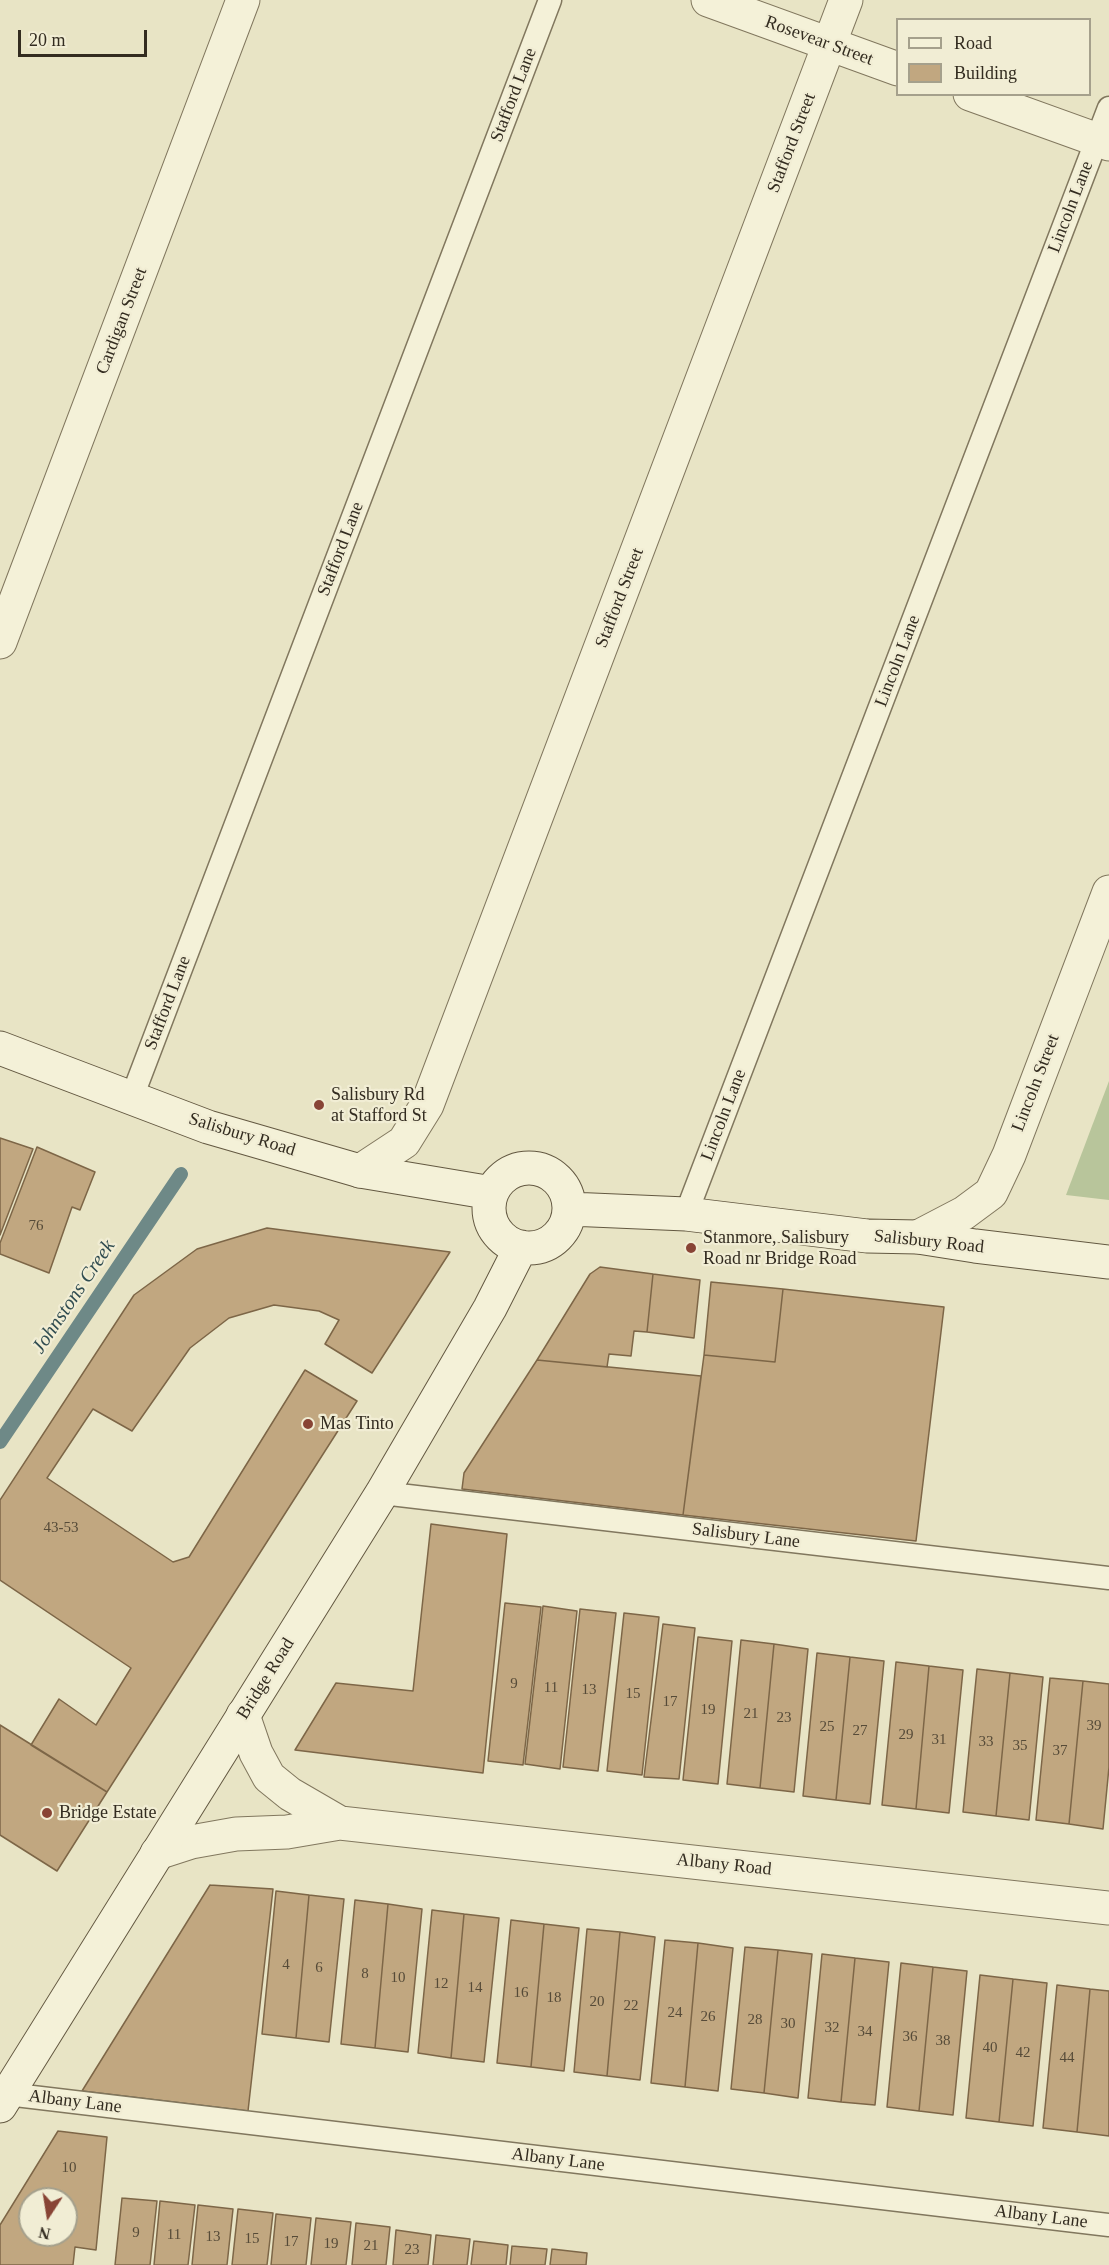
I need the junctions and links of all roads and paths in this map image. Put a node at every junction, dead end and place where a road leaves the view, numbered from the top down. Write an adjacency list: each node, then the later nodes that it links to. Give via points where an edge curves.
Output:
1 (243, 0): 10 (street, Cardigan Street)
2 (550, 0): 13 (lane, Stafford Lane)
3 (708, 0): 5 (street, Rosevear Street)
4 (846, 0): 5 (street, Stafford Street)
5 (830, 43): 6 (street, Rosevear Street); 14 (street, Stafford Street, via 427,1105 404,1142)
6 (896, 69)
7 (976, 96): 9 (street)
8 (1109, 108): 9 (lane, Lincoln Lane)
9 (1103, 141): 17 (lane, Lincoln Lane)
10 (0, 642)
11 (1109, 892): 18 (street, Lincoln Street, via 991,1193 964,1213)
12 (0, 1048): 13 (street, Salisbury Road)
13 (132, 1097): 14 (street, Salisbury Road, via 208,1127)
14 (360, 1171): 15 (street, Salisbury Road)
15 (492, 1193): 16 (street, via 510,1173 523,1168 537,1169 560,1183); 19 (street, via 490,1215 494,1226 500,1236)
16 (569, 1209): 17 (street, Salisbury Road); 19 (street, via 567,1221 554,1239 533,1248)
17 (686, 1214): 18 (street, Salisbury Road, via 867,1236)
18 (918, 1237): 20 (street, Salisbury Road)
19 (521, 1246): 21 (street, Bridge Road, via 490,1308)
20 (1109, 1262)
21 (382, 1493): 22 (lane, Salisbury Lane); 23 (street, Bridge Road)
22 (1109, 1578)
23 (243, 1715): 24 (street, Albany Road, via 269,1777); 25 (street, Bridge Road)
24 (340, 1823): 25 (street, Albany Road, via 287,1832 236,1834); 26 (street, Albany Road)
25 (157, 1853): 27 (street, Bridge Road)
26 (1109, 1908)
27 (4, 2100): 28 (lane, Albany Lane)
28 (1109, 2225)

